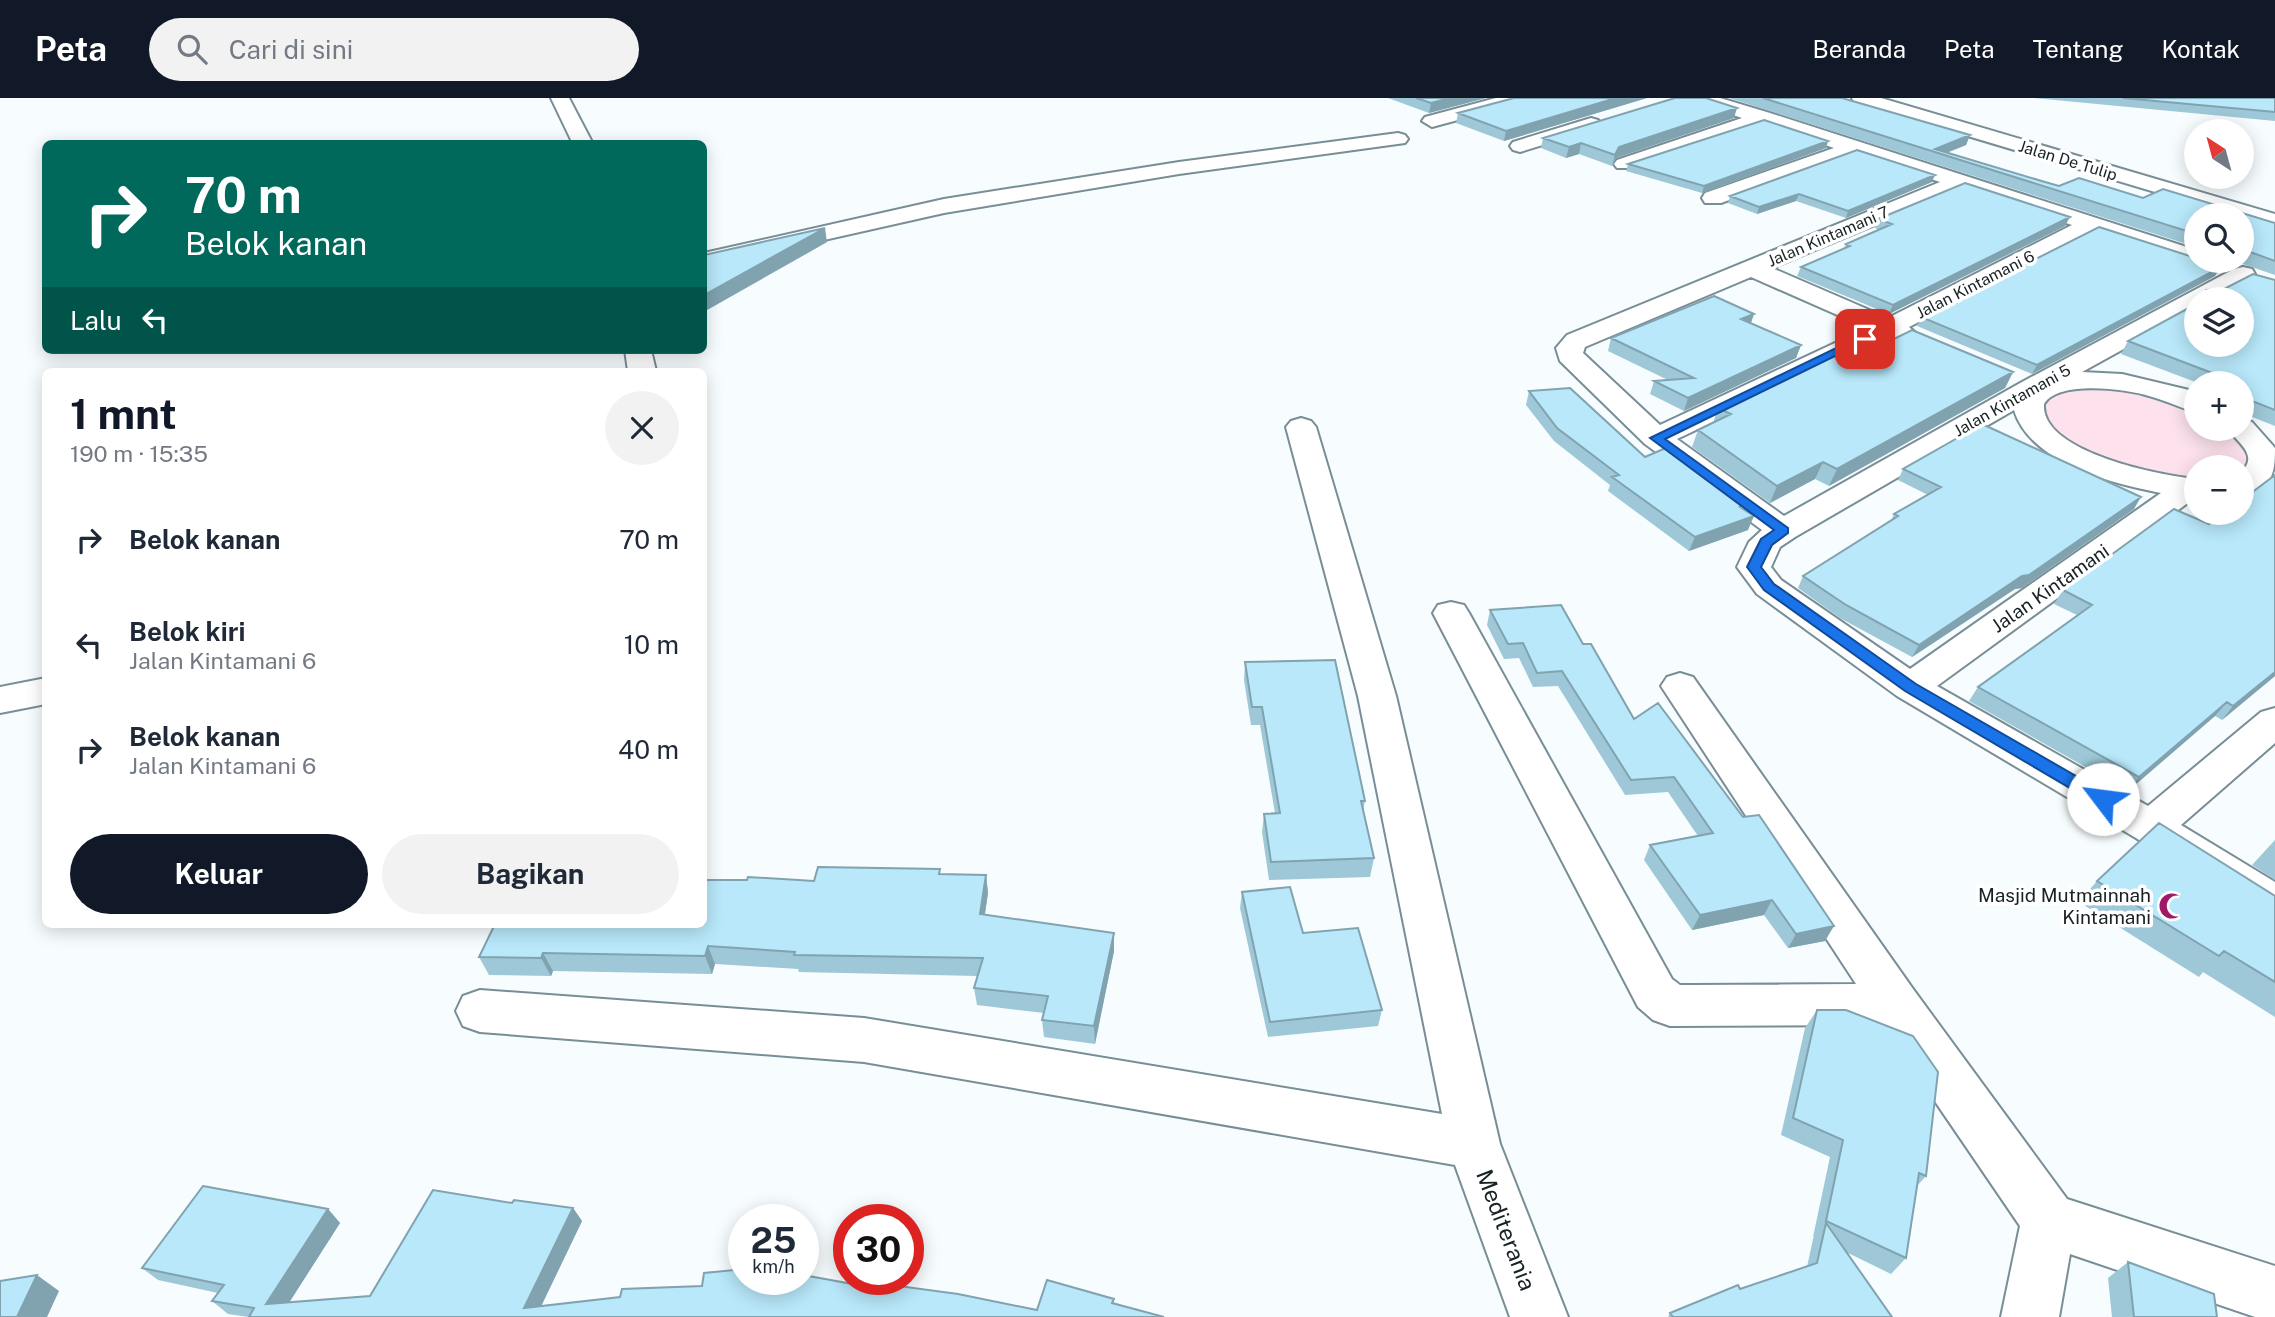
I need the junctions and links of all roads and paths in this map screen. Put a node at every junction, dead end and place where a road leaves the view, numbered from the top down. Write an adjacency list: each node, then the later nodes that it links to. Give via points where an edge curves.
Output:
1 (560, 98): 9 (street)
2 (1517, 98): 7 (street)
3 (1701, 98): 5 (street)
4 (1860, 98): 15 (street, Jalan De Tulip)
5 (1763, 117): 11 (street); 12 (street)
6 (1611, 118): 10 (street)
7 (1432, 121)
8 (1398, 139): 18 (street, via 944,206)
9 (581, 140)
10 (1520, 146)
11 (1855, 146): 13 (street); 14 (street)
12 (1624, 164)
13 (1962, 181): 16 (street); 19 (street, Jalan Kintamani 7)
14 (1713, 198)
15 (2275, 221)
16 (2093, 224): 17 (street); 21 (street, Jalan Kintamani 6)
17 (2184, 254)
18 (707, 259)
19 (1751, 268): 21 (street, Jalan Kintamani 7); 27 (street, via 1576,341 1569,348 1570,355)
20 (2238, 273): 23 (street, Jalan Kintamani 5, via 2253,278)
21 (1888, 328): 22 (street, Jalan Kintamani 7); 27 (street, Jalan Kintamani 6)
22 (1924, 343)
23 (2027, 385): 24 (street, via 2102,381); 29 (street, via 2028,411 2034,424 2068,452 2125,476); 31 (street, Jalan Kintamani 5)
24 (2184, 399)
25 (1301, 427): 42 (street, Mediterania, via 1377,696)
26 (2257, 431): 28 (street, via 2265,466)
27 (1656, 438): 31 (street)
28 (2258, 482)
29 (2184, 486)
30 (2184, 494): 34 (street, Jalan Kintamani)
31 (1783, 530): 34 (street, Jalan Kintamani 5, via 1766,542 1754,567 1769,587)
32 (1451, 613): 40 (street, via 1655,993 1670,1004 1693,1006)
33 (1680, 686): 40 (street)
34 (1910, 687): 38 (street)
35 (42, 692): 36 (street)
36 (0, 700)
37 (2275, 721): 38 (street)
38 (2151, 827): 39 (street)
39 (2275, 904)
40 (1896, 1004): 43 (street)
41 (480, 1011): 42 (street, via 864,1040)
42 (1474, 1144): 45 (street, Mediterania)
43 (2049, 1220): 44 (street); 46 (street)
44 (2275, 1294)
45 (1539, 1317)
46 (2030, 1317)

